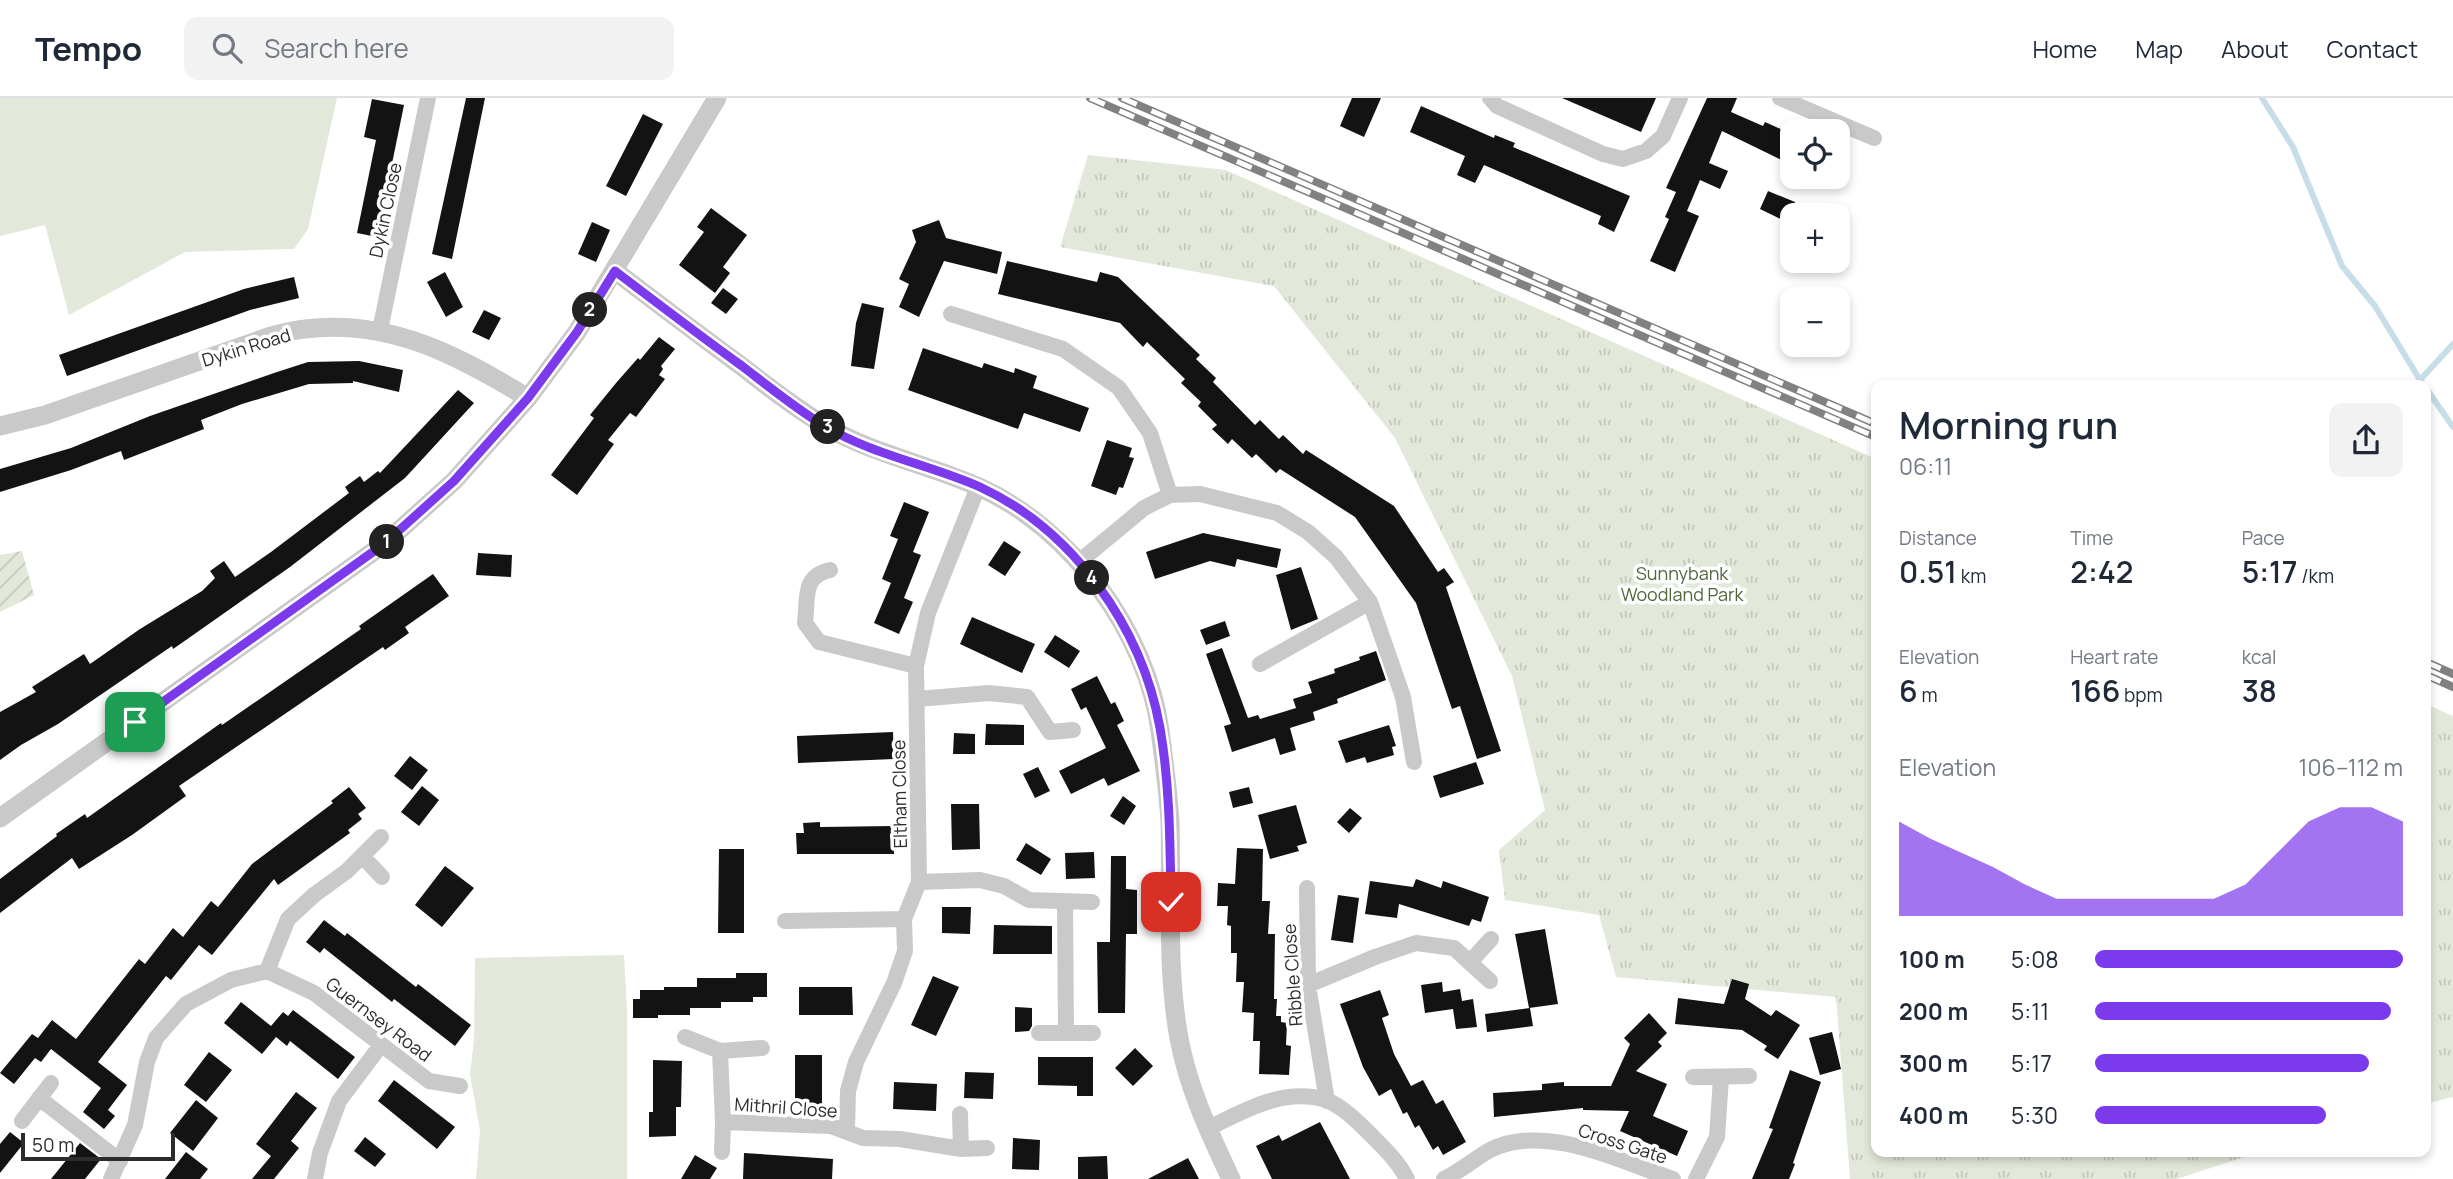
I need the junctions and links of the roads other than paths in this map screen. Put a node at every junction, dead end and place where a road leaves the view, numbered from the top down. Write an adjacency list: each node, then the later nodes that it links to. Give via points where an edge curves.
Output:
1 (428, 98): 11 (street, Dykin Close)
2 (717, 98): 9 (street)
3 (1490, 98): 4 (street, via 1497,106 1623,159 1646,151 1663,136)
4 (1680, 98)
5 (1780, 98): 6 (street)
6 (1821, 119)
7 (1850, 131): 8 (street)
8 (1874, 138)
9 (615, 271): 12 (street); 14 (street, via 823,425 867,447)
10 (951, 314): 15 (street, via 1063,349 1119,388 1150,433)
11 (380, 330): 12 (street, Dykin Road, via 473,364); 13 (street, Dykin Road, via 305,329 268,337 45,415)
12 (528, 398): 24 (street, via 454,481 384,544)
13 (0, 426)
14 (978, 487): 16 (street, via 1011,503); 20 (street, Eltham Close, via 928,613)
15 (1170, 495): 16 (street, via 1144,508); 18 (street, via 1200,494 1277,513 1336,557)
16 (1080, 561): 56 (street, via 1126,632 1145,673 1160,727 1170,818 1172,985 1179,1039)
17 (830, 569): 20 (street, via 810,581 805,623 819,642)
18 (1370, 602): 19 (street); 23 (street, via 1403,697)
19 (1260, 664)
20 (916, 666): 21 (street, Eltham Close)
21 (917, 699): 22 (street, via 989,693 1027,697 1050,732); 28 (street, Eltham Close)
22 (1073, 730)
23 (1414, 762)
24 (0, 818)
25 (381, 837): 26 (street)
26 (362, 856): 27 (street); 36 (street, via 288,919)
27 (382, 877)
28 (919, 881): 30 (street, via 981,880 1029,900); 32 (street, Eltham Close)
29 (1307, 888): 38 (street, Ribble Close)
30 (1065, 902): 31 (street); 40 (street)
31 (1092, 902)
32 (904, 919): 33 (street); 57 (street, Eltham Close, via 905,951 856,1062 848,1091)
33 (785, 921)
34 (1491, 939): 35 (street)
35 (1470, 962): 37 (street); 38 (street, via 1454,948 1416,943)
36 (267, 971): 43 (street, Guernsey Road, via 314,993); 61 (street, via 232,979 186,1004 156,1038 135,1125)
37 (1490, 981)
38 (1308, 985): 52 (street, Ribble Close)
39 (1039, 1033): 40 (street)
40 (1066, 1033): 41 (street)
41 (1093, 1033)
42 (685, 1037): 45 (street)
43 (381, 1045): 50 (street, Guernsey Road, via 429,1081); 63 (street, via 339,1101)
44 (762, 1048): 45 (street)
45 (720, 1051): 55 (street, Mithril Close)
46 (1749, 1076): 48 (street)
47 (1693, 1077): 48 (street)
48 (1721, 1078): 68 (street, via 1717,1137)
49 (51, 1083): 51 (street)
50 (460, 1086)
51 (39, 1098): 54 (street); 61 (street)
52 (1327, 1101): 56 (street, via 1303,1097 1261,1102); 65 (street, via 1362,1126)
53 (960, 1114): 59 (street)
54 (22, 1121)
55 (723, 1122): 57 (street, Mithril Close, via 831,1126); 60 (street, Mithril Close)
56 (1208, 1129): 64 (street)
57 (847, 1131): 59 (street, Mithril Close, via 863,1138)
58 (987, 1148): 59 (street, Mithril Close)
59 (961, 1149)
60 (722, 1152)
61 (120, 1161): 62 (street)
62 (111, 1179)
63 (315, 1179)
64 (1231, 1179)
65 (1407, 1179)
66 (1444, 1179): 67 (street, Cross Gate, via 1491,1150 1519,1141 1597,1150)
67 (1673, 1179)
68 (1696, 1179)

